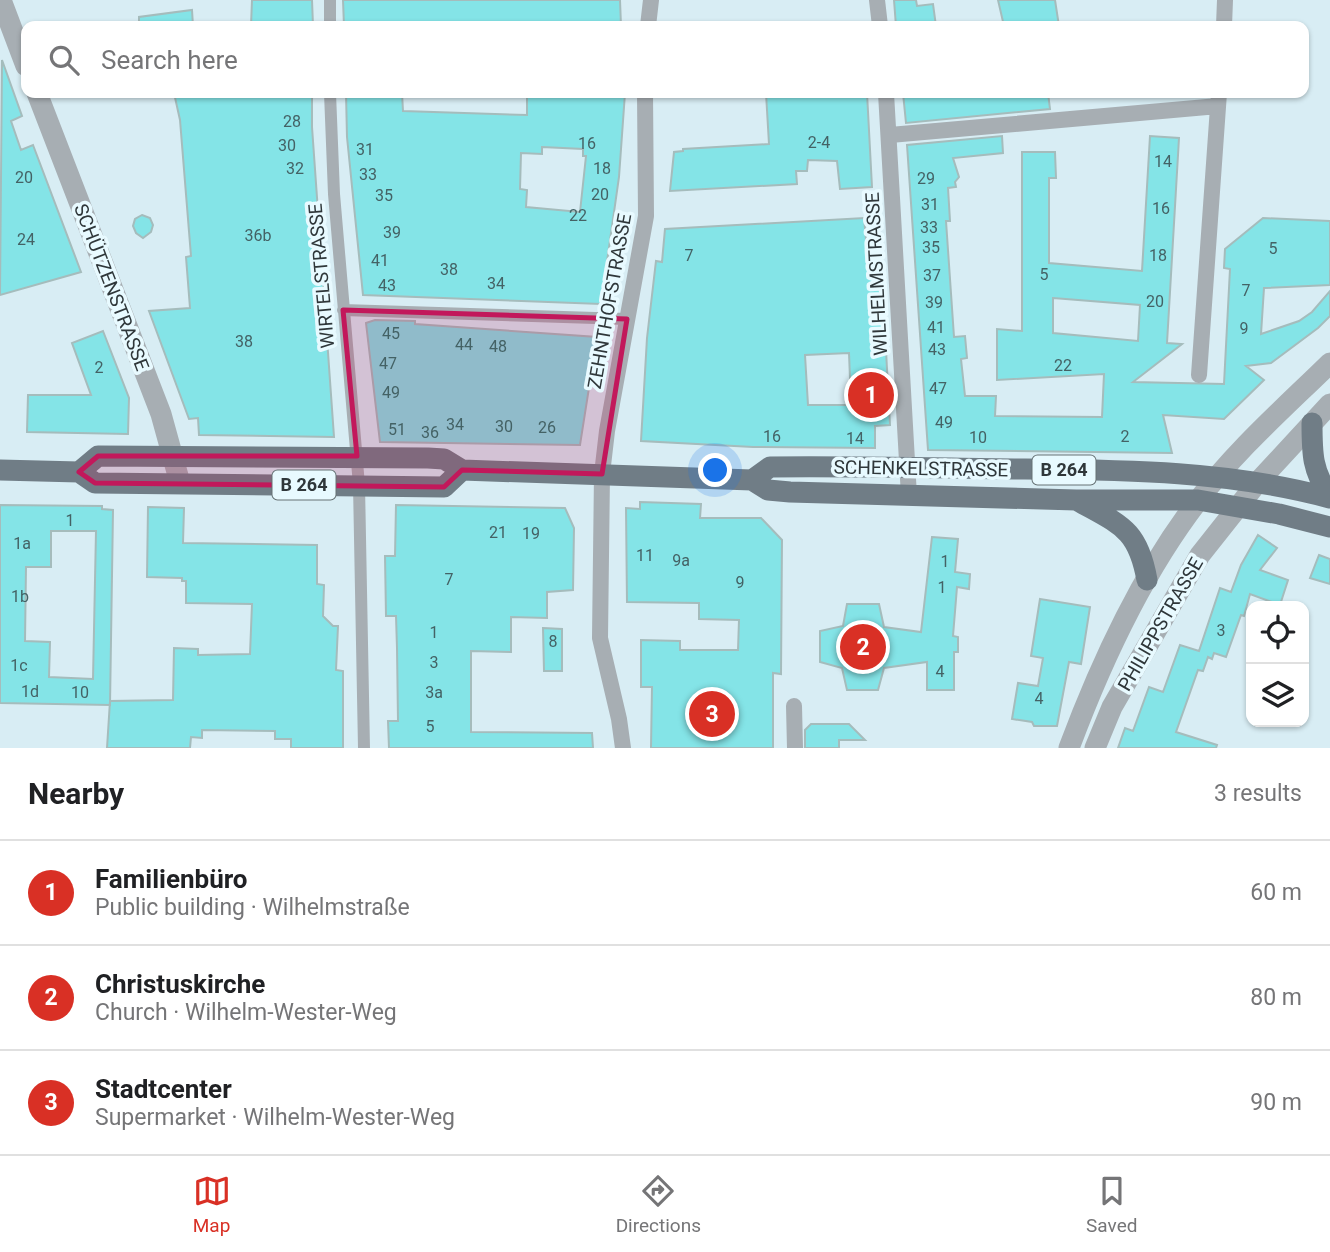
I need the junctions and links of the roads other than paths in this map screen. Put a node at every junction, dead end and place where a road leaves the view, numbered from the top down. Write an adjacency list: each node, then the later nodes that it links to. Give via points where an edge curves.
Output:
1 (1, 0): 10 (street)
2 (330, 0): 6 (street)
3 (650, 0): 7 (street)
4 (877, 0): 8 (street)
5 (1226, 0): 9 (street)
6 (330, 21)
7 (648, 21)
8 (879, 21)
9 (1224, 21)
10 (8, 39): 11 (street)
11 (21, 58)
12 (39, 98): 24 (street, SCHÜTZENSTRASSE)
13 (330, 98): 18 (street, WIRTELSTRASSE)
14 (645, 98): 19 (street, ZEHNTHOFSTRASSE, via 646,216)
15 (886, 98): 17 (street, WILHELMSTRASSE)
16 (1219, 99): 17 (street); 21 (street)
17 (890, 135): 26 (street, WILHELMSTRASSE)
18 (343, 310): 19 (street); 25 (street, WIRTELSTRASSE)
19 (627, 319): 30 (street, ZEHNTHOFSTRASSE)
20 (1330, 363): 31 (street, PHILIPPSTRASSE)
21 (1199, 375)
22 (1330, 404): 23 (street, PHILIPPSTRASSE)
23 (1312, 423): 34 (street, PHILIPPSTRASSE); 37 (main road, via 1312,459)
24 (174, 455): 25 (main road, B 264); 29 (main road, B 264, via 98,456); 33 (street, SCHÜTZENSTRASSE)
25 (357, 456): 28 (main road, SCHENKELSTRASSE / B 264, via 444,459); 35 (street, WIRTELSTRASSE)
26 (909, 468): 31 (main road, SCHENKELSTRASSE / B 264); 32 (main road, SCHENKELSTRASSE / B 264, via 769,467); 36 (street, WILHELMSTRASSE)
27 (0, 470): 29 (main road, B 264)
28 (462, 470): 30 (main road, SCHENKELSTRASSE / B 264); 35 (main road, B 264, via 444,487)
29 (79, 472): 33 (main road, B 264, via 95,483)
30 (603, 474): 32 (main road, SCHENKELSTRASSE / B 264); 45 (street, ZEHNTHOFSTRASSE, via 600,638)
31 (1219, 476): 34 (main road, B 264); 39 (street, PHILIPPSTRASSE)
32 (752, 480): 36 (main road, SCHENKELSTRASSE / B 264, via 776,491)
33 (180, 483): 35 (main road, B 264)
34 (1256, 483): 37 (main road, B 264); 40 (street, PHILIPPSTRASSE)
35 (359, 485): 44 (street, WIRTELSTRASSE)
36 (909, 496): 38 (main road, SCHENKELSTRASSE / B 264)
37 (1330, 498)
38 (1076, 500): 39 (main road, SCHENKELSTRASSE / B 264); 42 (main road, via 1133,538 1143,555)
39 (1198, 500): 40 (main road, B 264); 42 (street, PHILIPPSTRASSE)
40 (1237, 506): 41 (main road, B 264); 48 (street, PHILIPPSTRASSE, via 1180,587 1112,708)
41 (1330, 527)
42 (1147, 580): 47 (street, PHILIPPSTRASSE, via 1115,640)
43 (794, 706): 46 (street)
44 (364, 748)
45 (623, 748)
46 (795, 748)
47 (1069, 748)
48 (1095, 748)

